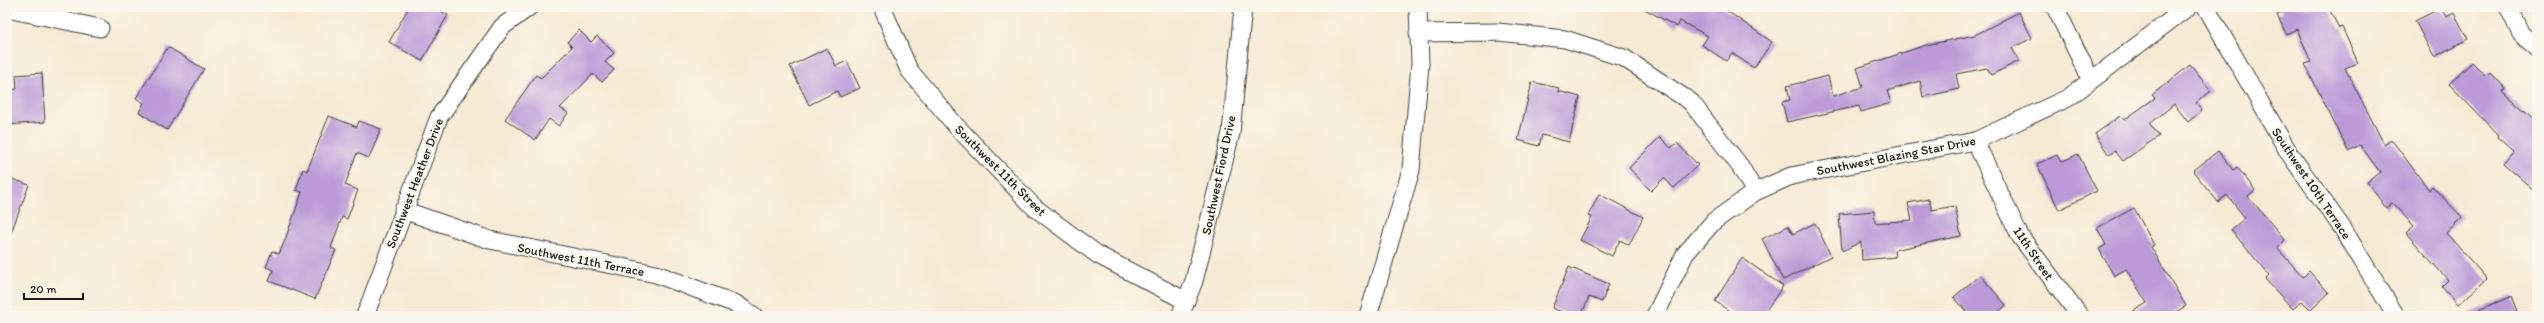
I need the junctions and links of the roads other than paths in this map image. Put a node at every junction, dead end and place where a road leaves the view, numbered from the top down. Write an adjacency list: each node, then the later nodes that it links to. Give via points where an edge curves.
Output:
1 (529, 7): 16 (street, Southwest Heather Drive, via 502,27 439,117)
2 (882, 7): 17 (street, Southwest 11th Street, via 909,70 957,127 1034,207 1098,255)
3 (1243, 7): 17 (street, Southwest Fiord Drive, via 1230,133 1194,281)
4 (1418, 7): 11 (street)
5 (2055, 7): 13 (street)
6 (2188, 7): 13 (street, Southwest Blazing Star Drive)
7 (2206, 7): 23 (street, Southwest 10th Terrace, via 2289,153 2343,229)
8 (2508, 7): 12 (street, via 2521,34)
9 (7, 9): 10 (street)
10 (100, 28)
11 (1418, 33): 15 (street, via 1498,32 1565,39 1624,58 1691,102 1740,166); 20 (street, via 1420,64 1411,170)
12 (2537, 48)
13 (2091, 80): 14 (street, Southwest Blazing Star Drive, via 2068,98)
14 (1975, 141): 15 (street, Southwest Blazing Star Drive, via 1791,176); 22 (street, 11th Street, via 2020,236)
15 (1755, 192): 21 (street, Southwest Blazing Star Drive, via 1714,221 1685,254)
16 (403, 210): 18 (street, Southwest Heather Drive); 19 (street, Southwest 11th Terrace, via 490,240 656,274 736,304)
17 (1183, 308)
18 (365, 316)
19 (754, 316)
20 (1368, 316)
21 (1655, 316)
22 (2080, 316)
23 (2396, 316)

